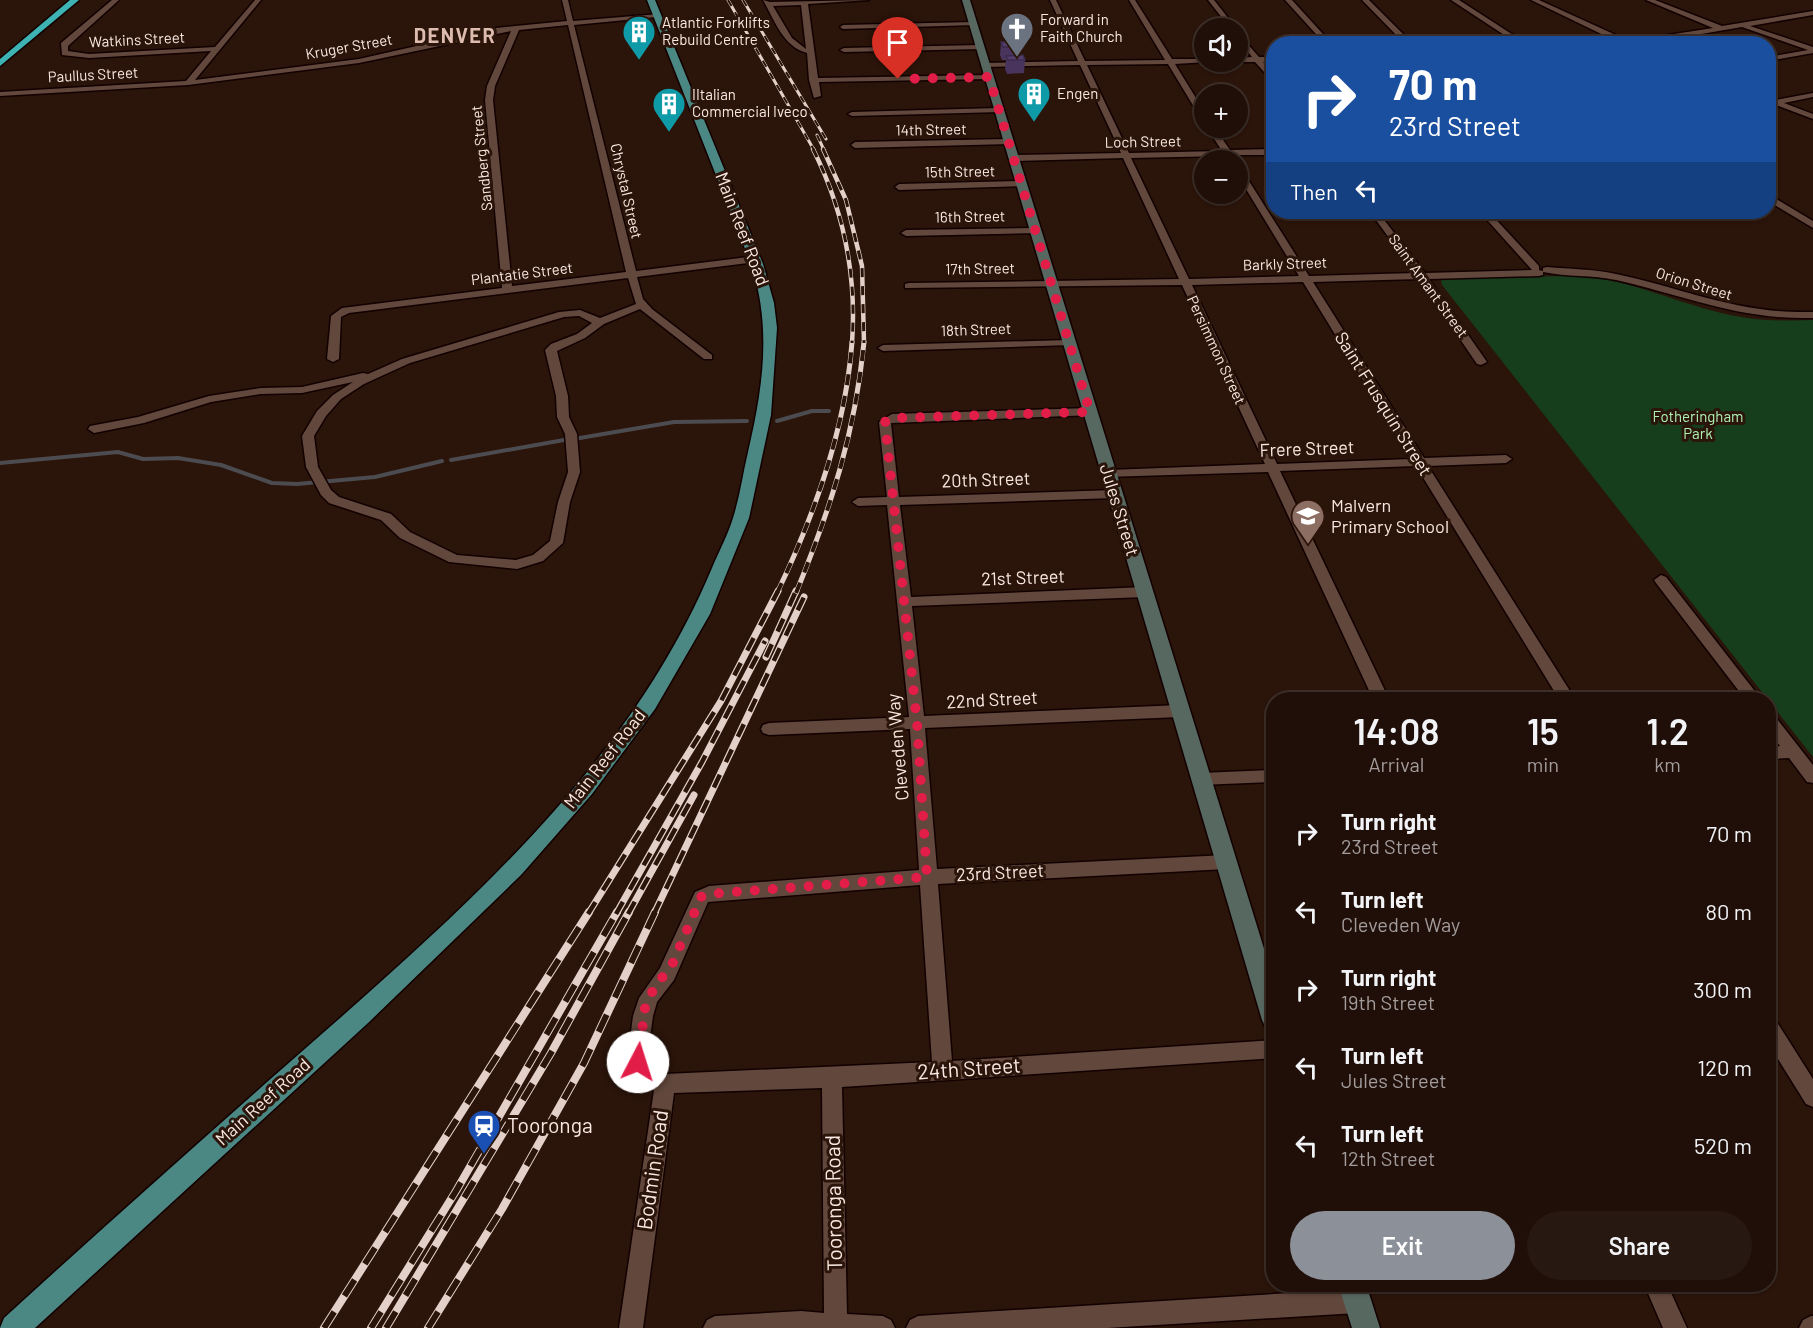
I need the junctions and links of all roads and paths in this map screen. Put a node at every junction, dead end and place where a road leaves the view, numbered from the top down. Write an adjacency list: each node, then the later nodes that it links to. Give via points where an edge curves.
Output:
1 (75, 0): 18 (highway)
2 (116, 0): 37 (street, Watkins Street, via 64,45 65,52 89,56)
3 (258, 0): 37 (street)
4 (565, 0): 22 (street, Chrystal Street)
5 (866, 0): 15 (street)
6 (966, 0): 23 (main road, Jules Street)
7 (1053, 0): 48 (street, Persimmon Street)
8 (1132, 0): 45 (street)
9 (1211, 0): 20 (street)
10 (1288, 0): 28 (street)
11 (1365, 0): 29 (street)
12 (1454, 0): 30 (street)
13 (1534, 0): 31 (street)
14 (1653, 0): 21 (street)
15 (804, 1): 16 (street); 40 (street)
16 (768, 2): 40 (street, via 797,48)
17 (654, 8): 22 (street, Kruger Street); 81 (main road, Main Reef Road)
18 (61, 12): 47 (highway); 51 (highway)
19 (1813, 13): 24 (street)
20 (1225, 18)
21 (1701, 20): 24 (street); 27 (street)
22 (571, 22): 26 (street, Kruger Street); 83 (street, Chrystal Street)
23 (974, 24): 25 (street); 35 (main road, Jules Street)
24 (1739, 25): 27 (street); 33 (street)
25 (843, 27)
26 (516, 28): 53 (street, Kruger Street, via 458,37 358,61); 89 (street, Sandberg Street, via 489,93)
27 (1720, 28): 32 (street)
28 (1322, 36)
29 (1402, 36)
30 (1511, 36)
31 (1613, 36)
32 (1671, 36)
33 (1772, 36)
34 (1776, 38): 39 (street)
35 (980, 47): 38 (street); 49 (main road, Jules Street)
36 (1248, 48): 43 (street)
37 (216, 49): 53 (street)
38 (844, 50)
39 (1813, 50): 41 (street)
40 (810, 51): 52 (street)
41 (1776, 57)
42 (1248, 59): 43 (street)
43 (1257, 59): 44 (street); 50 (street)
44 (1266, 59)
45 (1169, 61): 46 (street); 48 (street); 58 (street)
46 (1194, 61)
47 (0, 63)
48 (1083, 63): 49 (street); 67 (street, Persimmon Street)
49 (987, 71): 52 (street); 60 (main road, Jules Street)
50 (1266, 71)
51 (0, 72)
52 (813, 80): 56 (street)
53 (188, 83): 54 (street, Paullus Street)
54 (0, 94)
55 (1813, 95): 57 (street)
56 (817, 96)
57 (1776, 100)
58 (1194, 101)
59 (1776, 103): 62 (street)
60 (998, 110): 61 (street); 63 (main road, Jules Street)
61 (852, 114)
62 (1813, 117)
63 (1008, 142): 64 (street, 14th Street); 69 (main road, Jules Street)
64 (855, 145)
65 (1266, 153): 66 (street, Loch Street)
66 (1248, 155)
67 (1125, 156): 68 (street, Loch Street); 69 (street, Loch Street); 86 (street, Persimmon Street)
68 (1194, 157)
69 (1013, 158): 70 (main road, Jules Street)
70 (1021, 184): 71 (street, 15th Street); 79 (main road, Jules Street)
71 (899, 186)
72 (1248, 187): 74 (street, Saint Frusquin Street)
73 (1776, 202): 78 (street)
74 (1266, 216)
75 (1268, 219): 85 (street, Saint Frusquin Street)
76 (1379, 219): 84 (street, Saint Amant Street)
77 (1491, 219): 82 (street)
78 (1813, 225)
79 (1035, 231): 80 (street, 16th Street); 87 (main road, Jules Street)
80 (906, 233)
81 (756, 259): 83 (street, Plantatie Street); 136 (main road, Main Reef Road, via 768,301 771,340 761,439 750,490 717,585 646,706 596,775 473,911)
82 (1541, 271): 84 (street, Barkly Street); 91 (street, Orion Street, via 1619,278 1746,314)
83 (630, 275): 89 (street, Plantatie Street); 90 (street, Chrystal Street)
84 (1422, 276): 85 (street, Barkly Street); 97 (street, Saint Amant Street)
85 (1304, 279): 86 (street, Barkly Street); 102 (street, Saint Frusquin Street)
86 (1184, 282): 87 (street, Barkly Street); 103 (street, Persimmon Street)
87 (1051, 284): 88 (street, 17th Street); 93 (main road, Jules Street)
88 (909, 286)
89 (507, 290): 96 (street, Plantatie Street, via 339,312)
90 (641, 306): 92 (street); 95 (street)
91 (1813, 315)
92 (600, 322): 98 (street, via 577,312 546,318); 98 (street, via 551,350 562,396 562,417 571,434 574,472 556,543 548,552 526,563 454,560 405,535 386,517 341,503 326,492 312,466 308,436 329,403)
93 (1069, 343): 94 (street, 18th Street); 99 (main road, Jules Street)
94 (883, 348)
95 (708, 357)
96 (333, 359)
97 (1481, 362)
98 (377, 373): 100 (street, via 302,390 209,399)
99 (1090, 412): 104 (main road, Jules Street); 106 (street, Cleveden Way, via 892,418 885,422)
100 (94, 429)
101 (1506, 459): 102 (street, Frere Street)
102 (1420, 462): 103 (street, Frere Street); 112 (street, Saint Frusquin Street)
103 (1272, 468): 104 (street, Frere Street); 111 (street, Persimmon Street)
104 (1108, 474): 105 (main road, Jules Street)
105 (1115, 494): 106 (street, 20th Street); 109 (main road, Jules Street)
106 (892, 501): 107 (street, 20th Street); 110 (street, Cleveden Way)
107 (858, 502)
108 (1661, 580): 113 (street)
109 (1144, 592): 110 (street, 21st Street); 114 (main road, Jules Street)
110 (903, 603): 115 (street, Cleveden Way)
111 (1378, 692)
112 (1563, 692)
113 (1748, 692)
114 (1180, 711): 115 (street, 22nd Street); 122 (main road, Jules Street)
115 (917, 723): 116 (street, 22nd Street); 124 (street, Cleveden Way)
116 (770, 729)
117 (1776, 729): 118 (street)
118 (1794, 752): 119 (street); 121 (street)
119 (1776, 753)
120 (1266, 776): 122 (street)
121 (1813, 777)
122 (1200, 779): 123 (main road, Jules Street)
123 (1227, 862): 124 (street, 23rd Street); 126 (main road, Jules Street)
124 (927, 877): 125 (street, 23rd Street); 129 (street, Cleveden Way)
125 (701, 897): 131 (street, Bodmin Road, via 672,965 654,988 643,1016 638,1062 651,1079)
126 (1266, 993)
127 (1776, 1038): 132 (street)
128 (1266, 1050): 129 (street, 24th Street)
129 (944, 1070): 130 (street, 24th Street)
130 (832, 1078): 131 (street, 24th Street); 135 (street, Tooronga Road)
131 (665, 1084): 137 (street, Bodmin Road)
132 (1813, 1097)
133 (1659, 1292): 142 (street)
134 (1354, 1293): 140 (street); 141 (main road)
135 (836, 1326): 138 (street, via 779,1323); 139 (street)
136 (14, 1328)
137 (631, 1328)
138 (716, 1328)
139 (883, 1328)
140 (918, 1328)
141 (1366, 1328)
142 (1675, 1328)

